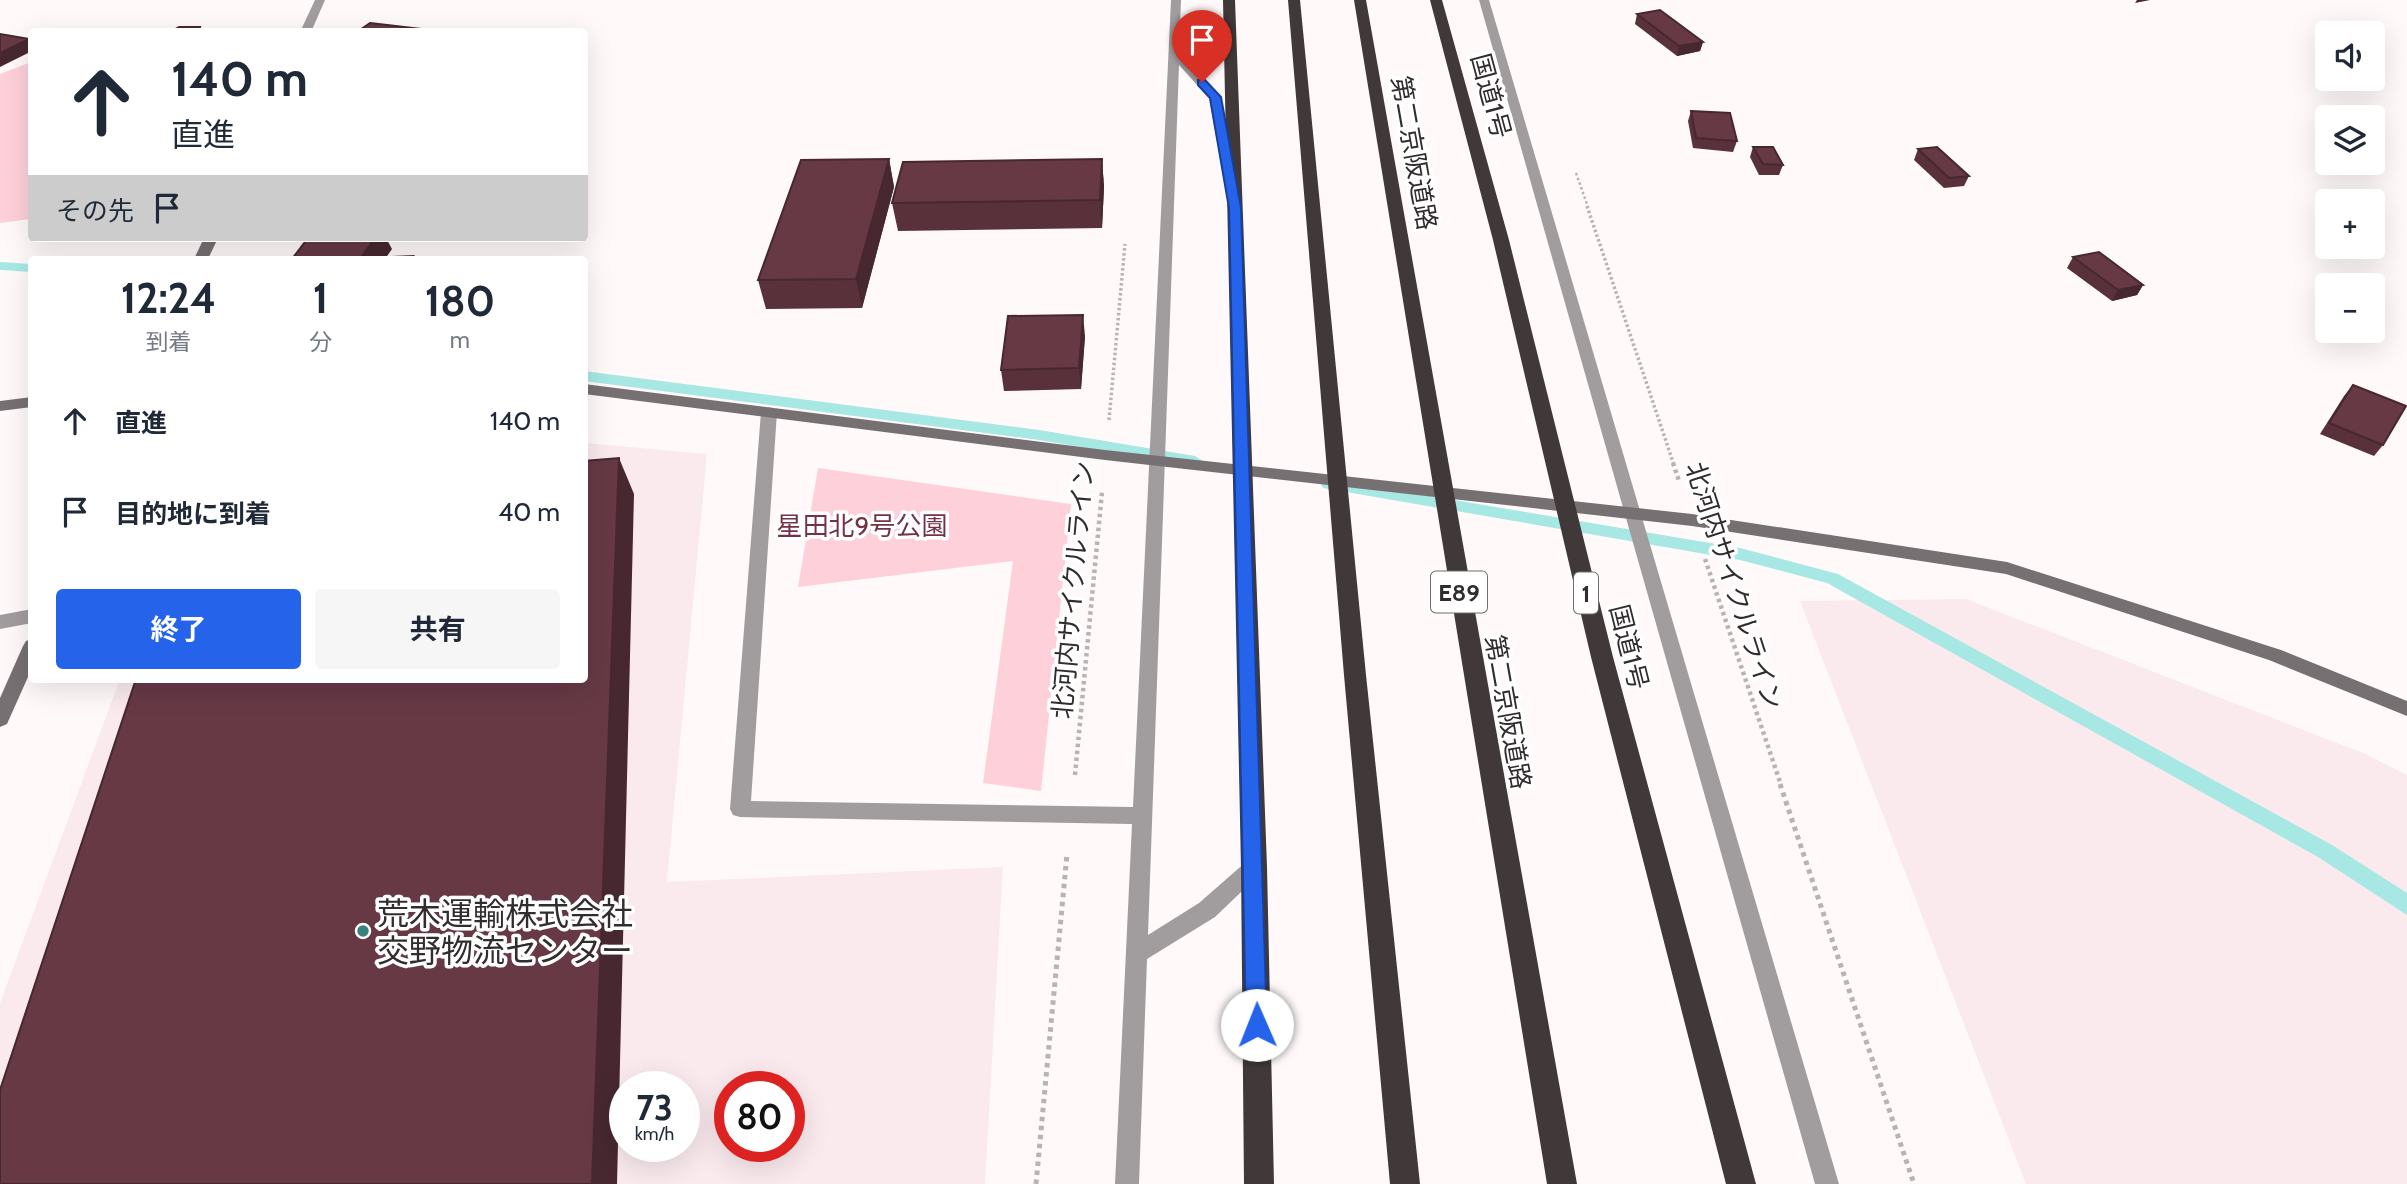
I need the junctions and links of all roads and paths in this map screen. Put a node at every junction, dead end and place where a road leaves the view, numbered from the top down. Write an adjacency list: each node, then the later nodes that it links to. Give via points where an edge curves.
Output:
1 (320, 0): 8 (street)
2 (1176, 0): 9 (street)
3 (1228, 0): 11 (highway)
4 (1294, 0): 34 (highway)
5 (1360, 0): 35 (highway, 第二京阪道路 / E89)
6 (1436, 0): 36 (highway, 国道1号 / 1)
7 (1484, 0): 19 (street)
8 (308, 28)
9 (1174, 52): 11 (street, via 1215,97); 18 (street)
10 (1575, 169): 20 (path, 北河内サイクルライン)
11 (1235, 208): 29 (highway)
12 (1126, 237): 17 (path, 北河内サイクルライン)
13 (588, 389): 16 (street)
14 (28, 403): 15 (street)
15 (0, 407)
16 (769, 412): 17 (street); 27 (street, via 740,809)
17 (1105, 455): 18 (street); 26 (path, 北河内サイクルライン)
18 (1156, 460): 19 (street); 27 (street)
19 (1632, 512): 20 (street); 37 (street)
20 (1692, 520): 24 (street, via 2007,568 2275,655); 38 (path, 北河内サイクルライン)
21 (28, 617): 22 (street)
22 (0, 622)
23 (28, 655): 25 (street)
24 (2407, 709)
25 (0, 719)
26 (1074, 785)
27 (1142, 816): 30 (street)
28 (1068, 840): 31 (path)
29 (1254, 867): 30 (street, via 1207,909); 33 (highway)
30 (1136, 954): 32 (street)
31 (1036, 1184)
32 (1127, 1184)
33 (1259, 1184)
34 (1405, 1184)
35 (1562, 1184)
36 (1741, 1184)
37 (1827, 1184)
38 (1914, 1184)

